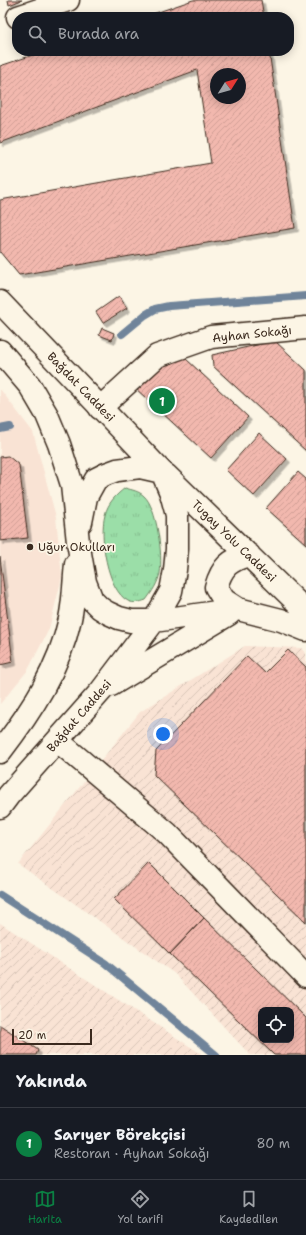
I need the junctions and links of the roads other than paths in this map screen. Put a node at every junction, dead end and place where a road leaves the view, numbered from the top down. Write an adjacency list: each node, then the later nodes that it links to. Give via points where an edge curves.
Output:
1 (68, 0): 2 (main road)
2 (32, 12)
3 (12, 19): 4 (main road)
4 (0, 23)
5 (0, 302): 8 (main road, Bağdat Caddesi)
6 (306, 328): 8 (main road, Ayhan Sokağı, via 211,337 157,356)
7 (0, 351): 10 (main road, via 30,386 47,415 59,444 72,486)
8 (100, 408): 9 (main road, Bağdat Caddesi)
9 (162, 472): 10 (main road, via 140,467 117,470 96,479 86,497); 11 (main road, Tugay Yolu Caddesi); 14 (main road, Bağdat Caddesi, via 177,515 178,549 171,591)
10 (78, 542): 14 (main road, via 92,600 100,608 119,618); 18 (main road, via 70,618 58,659 21,725)
11 (250, 555): 12 (main road, via 231,562 220,576 216,587 224,600); 13 (main road, Tugay Yolu Caddesi)
12 (238, 609): 14 (main road); 15 (main road, via 281,620); 16 (main road)
13 (306, 611)
14 (154, 621): 16 (main road, Bağdat Caddesi)
15 (306, 630)
16 (102, 691): 17 (main road, Bağdat Caddesi)
17 (58, 741): 19 (main road, Bağdat Caddesi); 20 (main road, via 167,833)
18 (0, 752)
19 (5, 801)
20 (306, 976)

